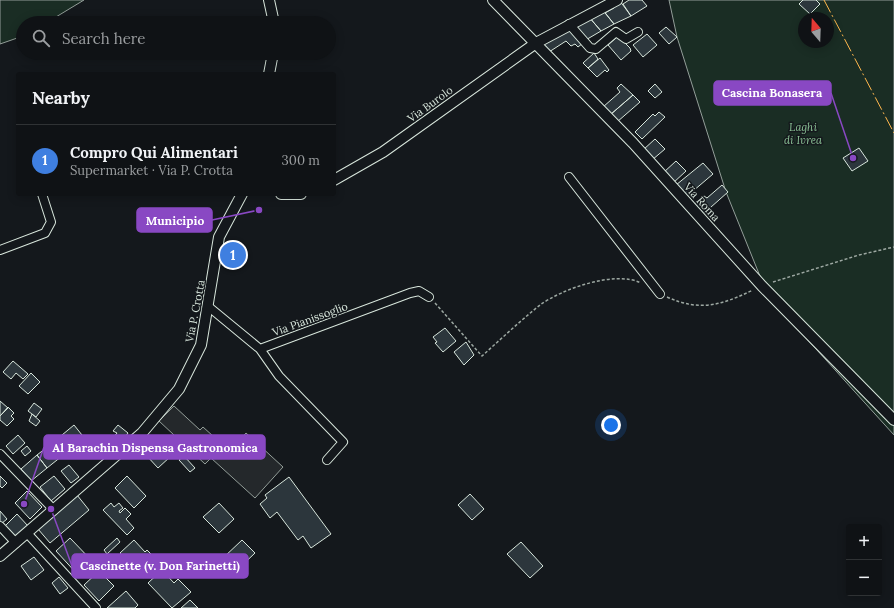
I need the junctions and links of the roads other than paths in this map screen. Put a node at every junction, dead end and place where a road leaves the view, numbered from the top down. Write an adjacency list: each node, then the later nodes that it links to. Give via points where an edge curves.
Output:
1 (269, 0): 4 (street)
2 (493, 0): 7 (street, Via Roma)
3 (617, 0): 5 (street, Via Burolo)
4 (272, 16)
5 (570, 24): 6 (street, via 590,48 596,49 616,32 626,39); 7 (street, Via Burolo)
6 (638, 32)
7 (536, 43): 11 (street, Via Burolo, via 389,148); 19 (street, Via Roma, via 633,143 762,286)
8 (272, 60): 9 (street)
9 (269, 72)
10 (569, 177): 15 (street)
11 (336, 179)
12 (43, 196): 14 (street, via 51,222 45,232)
13 (241, 196): 17 (street, Via P. Crotta, via 219,237)
14 (0, 250)
15 (660, 294)
16 (429, 297): 18 (street, Via Pianissoglio, via 420,291 410,293)
17 (209, 307): 18 (street); 22 (street, Via P. Crotta, via 202,345 179,389 142,433)
18 (260, 349): 21 (street, via 279,376 343,442)
19 (894, 420)
20 (0, 454): 22 (street)
21 (327, 460)
22 (54, 510): 24 (street, Via P. Crotta)
23 (0, 526): 25 (street)
24 (27, 533): 25 (street, Via P. Crotta); 27 (street)
25 (16, 543): 26 (street, Via P. Crotta)
26 (0, 556)
27 (96, 608)

